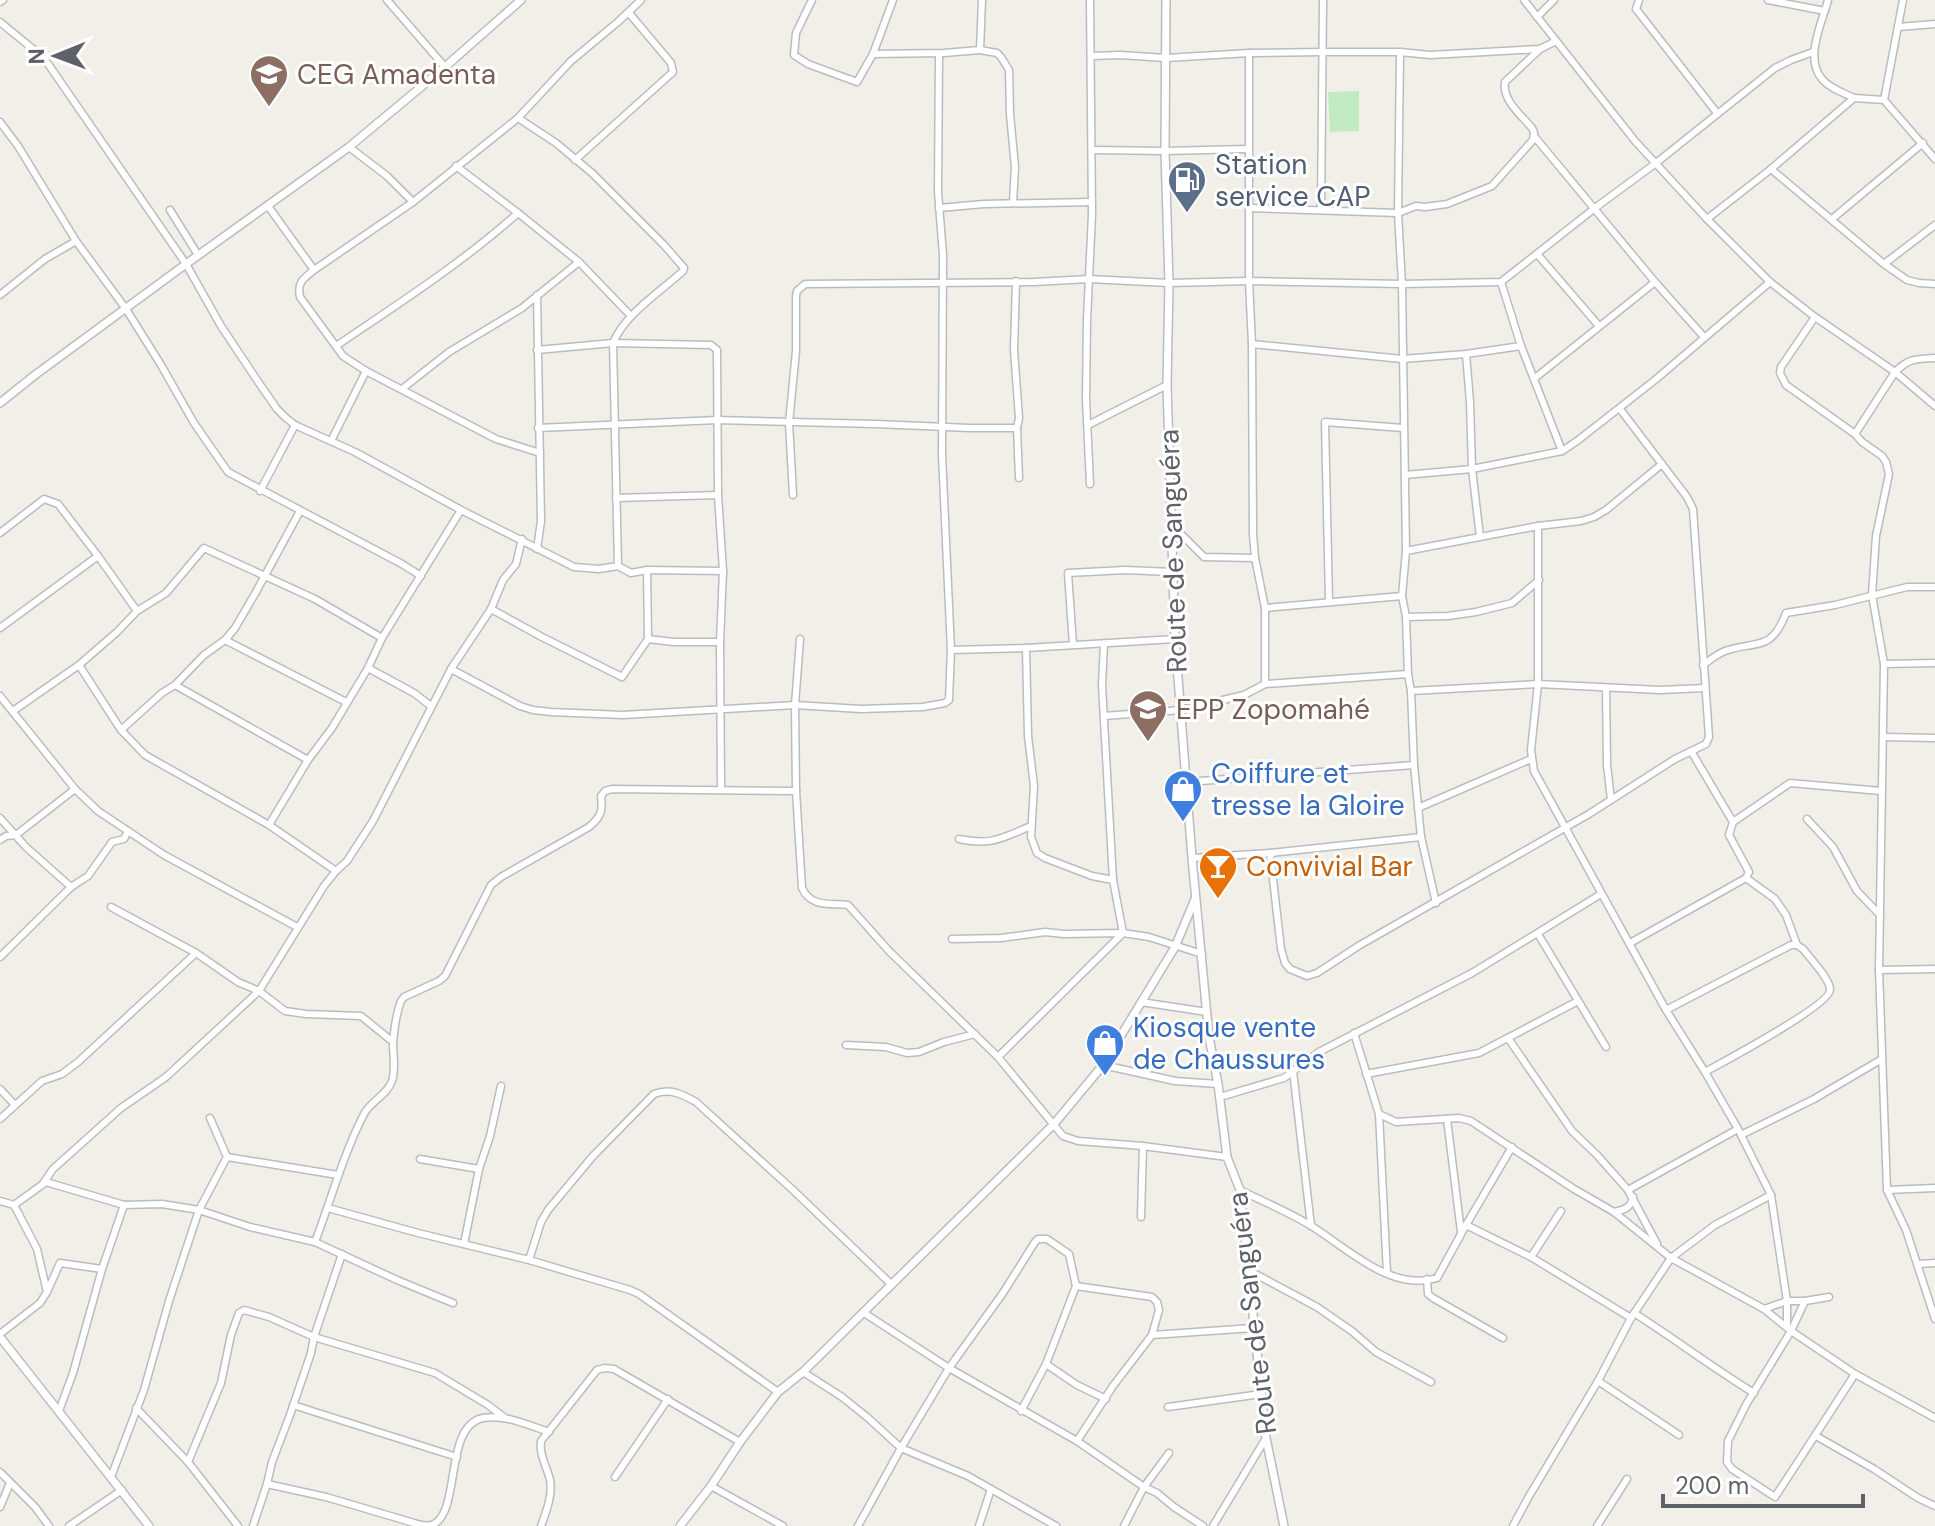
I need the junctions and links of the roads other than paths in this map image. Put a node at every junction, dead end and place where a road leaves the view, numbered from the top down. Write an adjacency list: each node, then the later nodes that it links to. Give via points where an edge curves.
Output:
1 (387, 0): 17 (street)
2 (404, 0): 17 (street)
3 (521, 0): 35 (street)
4 (641, 0): 19 (street)
5 (812, 0): 31 (street, via 796,33 795,57 857,82)
6 (893, 0): 31 (street)
7 (982, 0): 26 (street)
8 (1090, 0): 33 (street)
9 (1166, 0): 34 (street, Route de Sanguéra)
10 (1323, 0): 27 (street)
11 (1524, 0): 20 (street)
12 (1554, 0): 20 (street)
13 (1639, 0): 38 (street, via 1636,9)
14 (1768, 0): 18 (street)
15 (1828, 0): 18 (street)
16 (1903, 0): 23 (street)
17 (395, 8): 35 (street)
18 (1825, 11): 29 (street)
19 (629, 13): 39 (street, via 571,61); 48 (street, via 673,72)
20 (1537, 17): 24 (street)
21 (0, 22): 70 (street, via 44,58)
22 (1935, 24): 23 (street)
23 (1898, 27): 37 (street)
24 (1556, 41): 25 (street); 49 (street)
25 (1540, 49): 28 (street); 41 (street, via 1504,87)
26 (980, 50): 32 (street); 54 (street, via 997,53 1009,70)
27 (1323, 52): 28 (street); 30 (street); 59 (street)
28 (1400, 52): 62 (street)
29 (1813, 52): 36 (street, via 1821,78); 38 (street, via 1775,68)
30 (1249, 53): 34 (street); 44 (street)
31 (873, 54): 32 (street)
32 (939, 54): 56 (street)
33 (1091, 56): 34 (street); 45 (street)
34 (1166, 58): 46 (street, Route de Sanguéra)
35 (445, 67): 43 (street)
36 (1854, 98): 37 (street); 51 (street)
37 (1884, 100): 42 (street)
38 (1717, 113): 49 (street)
39 (518, 118): 48 (street); 50 (street)
40 (0, 122): 66 (street)
41 (1534, 136): 58 (street); 62 (street, via 1492,186 1447,204)
42 (1923, 143): 47 (street); 64 (street)
43 (349, 147): 52 (street); 55 (street)
44 (1248, 149): 46 (street); 57 (street)
45 (1092, 150): 46 (street); 53 (street)
46 (1165, 151): 80 (street, Route de Sanguéra)
47 (1935, 157)
48 (575, 160): 86 (street, via 683,265 683,271)
49 (1656, 163): 58 (street); 63 (street)
50 (456, 166): 52 (street); 61 (street)
51 (1771, 169): 63 (street); 64 (street)
52 (413, 202): 72 (street)
53 (1092, 202): 54 (street); 73 (street)
54 (1013, 203): 56 (street)
55 (268, 206): 67 (street); 72 (street)
56 (939, 208): 79 (street)
57 (1249, 208): 59 (street); 75 (street)
58 (1595, 208): 68 (street); 77 (street)
59 (1321, 209): 62 (street)
60 (170, 210): 67 (street)
61 (518, 213): 69 (street); 92 (street, via 441,275)
62 (1398, 213): 81 (street)
63 (1707, 219): 78 (street)
64 (1832, 219): 71 (street)
65 (1935, 225): 71 (street)
66 (76, 241): 83 (street); 85 (street)
67 (198, 255): 70 (street)
68 (1538, 255): 76 (street); 88 (street)
69 (579, 262): 84 (street); 86 (street)
70 (186, 264): 85 (street); 109 (street, via 261,386)
71 (1884, 264): 82 (street, via 1912,282)
72 (314, 270): 92 (street, via 302,280 300,297)
73 (1089, 279): 74 (street); 80 (street); 110 (street)
74 (1016, 281): 79 (street); 113 (street)
75 (1249, 281): 80 (street); 81 (street); 91 (street)
76 (1501, 282): 81 (street); 93 (street)
77 (1655, 282): 88 (street); 89 (street)
78 (1770, 282): 87 (street); 89 (street)
79 (942, 283): 108 (street, via 800,287); 111 (street)
80 (1169, 283): 101 (street, Route de Sanguéra)
81 (1402, 284): 97 (street)
82 (1935, 284)
83 (0, 295)
84 (537, 295): 94 (street); 102 (street)
85 (126, 309): 103 (street); 124 (street, via 217,459)
86 (631, 316): 90 (street)
87 (1815, 317): 99 (street); 115 (street, via 1781,367 1782,378)
88 (1599, 326): 100 (street)
89 (1704, 337): 105 (street)
90 (613, 343): 94 (street); 106 (street, via 711,345 718,354); 107 (street)
91 (1252, 344): 97 (street); 138 (street)
92 (336, 346): 98 (street)
93 (1521, 346): 95 (street); 100 (street)
94 (537, 350): 112 (street)
95 (1466, 354): 97 (street); 120 (street)
96 (1935, 358): 99 (street, via 1908,361)
97 (1402, 359): 114 (street)
98 (366, 371): 102 (street); 116 (street)
99 (1895, 372): 104 (street); 115 (street)
100 (1535, 378): 117 (street)
101 (1167, 385): 110 (street); 130 (street, Route de Sanguéra)
102 (402, 389): 118 (street, via 496,439)
103 (0, 403)
104 (1935, 406)
105 (1620, 409): 117 (street); 119 (street)
106 (717, 420): 107 (street); 108 (street); 125 (street)
107 (616, 423): 112 (street); 127 (street)
108 (789, 423): 111 (street); 126 (street)
109 (295, 425): 116 (street); 124 (street)
110 (1088, 425): 123 (street)
111 (942, 426): 113 (street); 164 (street)
112 (538, 428): 118 (street)
113 (1017, 428): 122 (street)
114 (1403, 428): 121 (street); 149 (street, via 1325,422)
115 (1855, 434): 147 (street, via 1882,456 1889,474 1876,536)
116 (331, 441): 128 (street)
117 (1562, 451): 120 (street)
118 (540, 453): 135 (street)
119 (1662, 464): 131 (street, via 1594,517); 168 (street, via 1693,509)
120 (1472, 469): 121 (street); 133 (street)
121 (1405, 475): 136 (street)
122 (1019, 478)
123 (1090, 484)
124 (260, 491): 129 (street)
125 (718, 495): 127 (street); 141 (street)
126 (793, 495)
127 (616, 498): 139 (street)
128 (461, 510): 134 (street); 144 (street)
129 (300, 511): 143 (street); 144 (street)
130 (1172, 525): 138 (street, via 1204,557); 142 (street, Route de Sanguéra)
131 (1538, 526): 133 (street); 145 (street)
132 (0, 533): 137 (street, via 44,499 58,504)
133 (1480, 537): 136 (street)
134 (522, 539): 135 (street); 151 (street, via 516,564)
135 (537, 549): 139 (street, via 574,567)
136 (1406, 551): 148 (street)
137 (98, 556): 152 (street); 154 (street)
138 (1255, 558): 150 (street)
139 (618, 566): 140 (street, via 631,573)
140 (647, 570): 141 (street); 156 (street)
141 (723, 571): 160 (street)
142 (1173, 572): 158 (street, Route de Sanguéra); 162 (street, via 1068,573)
143 (265, 576): 152 (street, via 204,548 166,593); 155 (street); 159 (street)
144 (421, 576): 155 (street)
145 (1539, 580): 153 (street, via 1512,603 1448,616); 173 (street)
146 (1935, 587): 147 (street)
147 (1872, 595): 166 (street); 168 (street, via 1786,613 1771,638 1720,653)
148 (1402, 596): 149 (street); 153 (street)
149 (1329, 601): 150 (street)
150 (1265, 608): 172 (street)
151 (491, 609): 156 (street, via 622,677); 170 (street)
152 (137, 611): 167 (street)
153 (1406, 617): 171 (street)
154 (0, 628)
155 (382, 638): 169 (street)
156 (648, 639): 160 (street)
157 (800, 639): 180 (street)
158 (1175, 639): 161 (street); 183 (street, Route de Sanguéra)
159 (225, 640): 174 (street); 179 (street)
160 (720, 642): 182 (street)
161 (1104, 644): 162 (street); 185 (street)
162 (1073, 645): 163 (street)
163 (1026, 648): 164 (street); 204 (street, via 1034,786)
164 (951, 650): 180 (street, via 951,697 945,703 861,709)
165 (1935, 663): 166 (street)
166 (1884, 664): 187 (street)
167 (79, 665): 184 (street); 186 (street)
168 (1703, 665): 176 (street)
169 (368, 668): 179 (street); 181 (street)
170 (451, 669): 181 (street); 182 (street, via 533,710 623,715)
171 (1408, 674): 172 (street); 177 (street)
172 (1265, 684): 183 (street, via 1244,695)
173 (1538, 684): 175 (street); 177 (street); 190 (street)
174 (175, 685): 186 (street); 191 (street)
175 (1606, 688): 176 (street); 198 (street)
176 (1705, 688): 189 (street, via 1708,740)
177 (1411, 691): 192 (street)
178 (0, 696): 184 (street)
179 (346, 702): 191 (street)
180 (795, 705): 182 (street); 196 (street)
181 (431, 706): 213 (street, via 373,821)
182 (721, 708): 195 (street)
183 (1181, 710): 185 (street); 193 (street, Route de Sanguéra)
184 (13, 711): 194 (street)
185 (1104, 716): 215 (street)
186 (121, 730): 203 (street, via 145,755)
187 (1884, 737): 188 (street); 197 (street)
188 (1935, 738)
189 (1691, 751): 198 (street); 202 (street)
190 (1531, 759): 199 (street); 205 (street)
191 (308, 760): 203 (street)
192 (1414, 765): 193 (street); 199 (street)
193 (1187, 782): 212 (street, Route de Sanguéra)
194 (75, 789): 206 (street); 207 (street)
195 (721, 790): 196 (street); 242 (street, via 605,791 598,820 491,885 445,976 403,998)
196 (796, 791): 240 (street, via 805,895 824,904 848,905)
197 (1881, 791): 202 (street, via 1790,783); 221 (street)
198 (1611, 800): 205 (street)
199 (1418, 808): 208 (street)
200 (0, 818): 207 (street)
201 (1807, 819): 221 (street)
202 (1733, 822): 214 (street, via 1729,835 1749,872)
203 (269, 825): 213 (street)
204 (1031, 826): 209 (street, via 997,840); 215 (street, via 1037,853)
205 (1564, 828): 217 (street); 219 (street)
206 (128, 831): 216 (street, via 124,839 112,842 88,876); 222 (street)
207 (16, 835): 210 (street); 216 (street)
208 (1421, 837): 211 (street); 219 (street)
209 (959, 839)
210 (0, 840)
211 (1270, 853): 212 (street); 219 (street, via 1285,963 1307,976)
212 (1192, 858): 218 (street, Route de Sanguéra)
213 (336, 871): 222 (street)
214 (1746, 878): 226 (street); 227 (street, via 1775,899)
215 (1113, 880): 223 (street)
216 (71, 887): 231 (street)
217 (1601, 894): 224 (street); 226 (street)
218 (1196, 897): 228 (street); 230 (street, Route de Sanguéra)
219 (1436, 903)
220 (111, 907): 229 (street)
221 (1880, 915): 233 (street)
222 (297, 927): 234 (street)
223 (1123, 933): 225 (street); 228 (street); 245 (street)
224 (1538, 934): 235 (street); 239 (street)
225 (952, 939)
226 (1630, 943): 237 (street)
227 (1797, 945): 237 (street); 249 (street, via 1827,980 1829,995)
228 (1175, 947): 230 (street); 236 (street)
229 (196, 953): 234 (street); 255 (street, via 78,1062 42,1081)
230 (1202, 954): 238 (street, Route de Sanguéra)
231 (0, 957)
232 (1935, 969): 233 (street)
233 (1879, 970): 246 (street)
234 (259, 991): 242 (street, via 292,1013 365,1017); 269 (street, via 166,1077 98,1128)
235 (1578, 1001): 241 (street); 244 (street)
236 (1141, 1002): 238 (street); 247 (street)
237 (1666, 1010): 249 (street)
238 (1207, 1012): 251 (street, Route de Sanguéra)
239 (1354, 1033): 248 (street); 250 (street)
240 (975, 1034): 243 (street, via 919,1052); 245 (street)
241 (1508, 1038): 250 (street, via 1479,1053); 273 (street, via 1572,1131)
242 (393, 1042): 268 (street, via 390,1085 366,1110)
243 (846, 1045)
244 (1606, 1047)
245 (998, 1057): 260 (street)
246 (1882, 1059): 261 (street, via 1814,1099); 272 (street)
247 (1103, 1065): 251 (street, via 1175,1081); 260 (street)
248 (1293, 1071): 254 (street); 284 (street)
249 (1705, 1072): 261 (street)
250 (1366, 1074): 256 (street)
251 (1218, 1084): 254 (street, Route de Sanguéra)
252 (501, 1086): 267 (street)
253 (0, 1089): 255 (street)
254 (1220, 1097): 265 (street, Route de Sanguéra)
255 (15, 1105): 258 (street)
256 (1379, 1114): 259 (street, via 1396,1122); 299 (street)
257 (210, 1118): 264 (street)
258 (0, 1119)
259 (1447, 1119): 263 (street, via 1471,1121); 285 (street)
260 (1054, 1124): 262 (street, via 1063,1136 1078,1141); 301 (street)
261 (1739, 1132): 273 (street); 274 (street)
262 (1143, 1146): 265 (street); 282 (street)
263 (1512, 1147): 281 (street); 283 (street)
264 (227, 1157): 268 (street); 279 (street)
265 (1227, 1157): 271 (street, Route de Sanguéra)
266 (420, 1159): 267 (street)
267 (479, 1169): 287 (street)
268 (338, 1175): 278 (street)
269 (42, 1185): 276 (street); 277 (street)
270 (1935, 1188): 272 (street)
271 (1240, 1190): 284 (street); 298 (street, Route de Sanguéra)
272 (1887, 1190): 296 (street)
273 (1630, 1194): 281 (street, via 1631,1203); 288 (street)
274 (1771, 1195): 291 (street, via 1715,1225); 305 (street)
275 (0, 1201): 276 (street)
276 (14, 1205): 293 (street)
277 (124, 1205): 279 (street); 297 (street)
278 (328, 1208): 286 (street); 287 (street)
279 (199, 1210): 286 (street); 331 (street)
280 (1561, 1211): 290 (street)
281 (1614, 1212): 288 (street)
282 (1141, 1217)
283 (1466, 1225): 285 (street); 290 (street)
284 (1311, 1226): 299 (street)
285 (1461, 1232): 300 (street, via 1437,1278)
286 (315, 1242): 289 (street)
287 (464, 1244): 292 (street)
288 (1659, 1248): 291 (street)
289 (342, 1254): 307 (street); 316 (street)
290 (1531, 1257): 310 (street)
291 (1671, 1258): 308 (street); 310 (street)
292 (529, 1260): 301 (street, via 541,1222 568,1185 654,1094 668,1091 696,1102); 324 (street, via 639,1294)
293 (40, 1261): 294 (street); 303 (street)
294 (60, 1263): 297 (street); 303 (street)
295 (1935, 1263): 296 (street)
296 (1918, 1264): 311 (street)
297 (102, 1269): 332 (street)
298 (1248, 1270): 312 (street, Route de Sanguéra); 323 (street, via 1317,1307 1376,1352)
299 (1387, 1273): 300 (street, via 1409,1281)
300 (1427, 1279): 317 (street, via 1433,1298)
301 (892, 1285): 309 (street)
302 (1076, 1286): 314 (street, via 1152,1297 1159,1310); 318 (street); 319 (street, via 1069,1254 1038,1239)
303 (47, 1292): 315 (street)
304 (1829, 1297): 306 (street)
305 (1787, 1301): 306 (street); 308 (street); 313 (street)
306 (1805, 1301): 313 (street)
307 (453, 1303)
308 (1764, 1309): 313 (street)
309 (864, 1313): 319 (street); 320 (street)
310 (1633, 1316): 322 (street); 325 (street)
311 (1935, 1319)
312 (1253, 1328): 314 (street); 326 (street, Route de Sanguéra)
313 (1789, 1329): 321 (street); 325 (street)
314 (1152, 1335): 328 (street)
315 (0, 1336): 332 (street)
316 (314, 1337): 329 (street); 334 (street, via 435,1373); 345 (street, via 248,1310 239,1313 221,1383)
317 (1503, 1338)
318 (1046, 1364): 328 (street); 333 (street)
319 (949, 1368): 333 (street); 342 (street)
320 (803, 1372): 324 (street); 342 (street, via 842,1397)
321 (1855, 1374): 335 (street); 338 (street)
322 (1598, 1381): 337 (street); 374 (street)
323 (1431, 1382)
324 (778, 1392): 341 (street)
325 (1754, 1393): 338 (street, via 1728,1441 1732,1469 1775,1497)
326 (1261, 1394): 330 (street); 339 (street, Route de Sanguéra)
327 (668, 1399): 336 (street, via 614,1369 597,1370); 341 (street); 348 (street)
328 (1106, 1399): 340 (street)
329 (293, 1405): 344 (street); 351 (street)
330 (1168, 1407)
331 (136, 1408): 345 (street); 347 (street)
332 (59, 1411): 347 (street)
333 (1021, 1411): 340 (street)
334 (505, 1418): 336 (street); 344 (street, via 478,1419 470,1425 458,1443)
335 (1935, 1418)
336 (549, 1432): 364 (street, via 540,1447 551,1483)
337 (1679, 1435)
338 (1816, 1436): 356 (street)
339 (1266, 1438): 372 (street); 373 (street, Route de Sanguéra)
340 (1077, 1441): 353 (street)
341 (740, 1442): 352 (street)
342 (901, 1448): 354 (street); 367 (street)
343 (1169, 1453): 353 (street)
344 (457, 1457): 358 (street, via 437,1522)
345 (188, 1462): 362 (street)
346 (0, 1472): 350 (street)
347 (111, 1477): 355 (street)
348 (615, 1477)
349 (1627, 1479): 375 (street)
350 (10, 1483): 357 (street); 359 (street)
351 (267, 1484): 358 (street, via 326,1497); 363 (street)
352 (711, 1486): 365 (street); 366 (street)
353 (1144, 1487): 370 (street); 371 (street)
354 (991, 1489): 368 (street); 369 (street)
355 (122, 1490): 360 (street); 361 (street)
356 (1935, 1506)
357 (0, 1507)
358 (391, 1522)
359 (49, 1526)
360 (69, 1526)
361 (149, 1526)
362 (238, 1526)
363 (253, 1526)
364 (541, 1526)
365 (680, 1526)
366 (783, 1526)
367 (858, 1526)
368 (979, 1526)
369 (1056, 1526)
370 (1124, 1526)
371 (1203, 1526)
372 (1213, 1526)
373 (1284, 1526)
374 (1513, 1526)
375 (1597, 1526)

